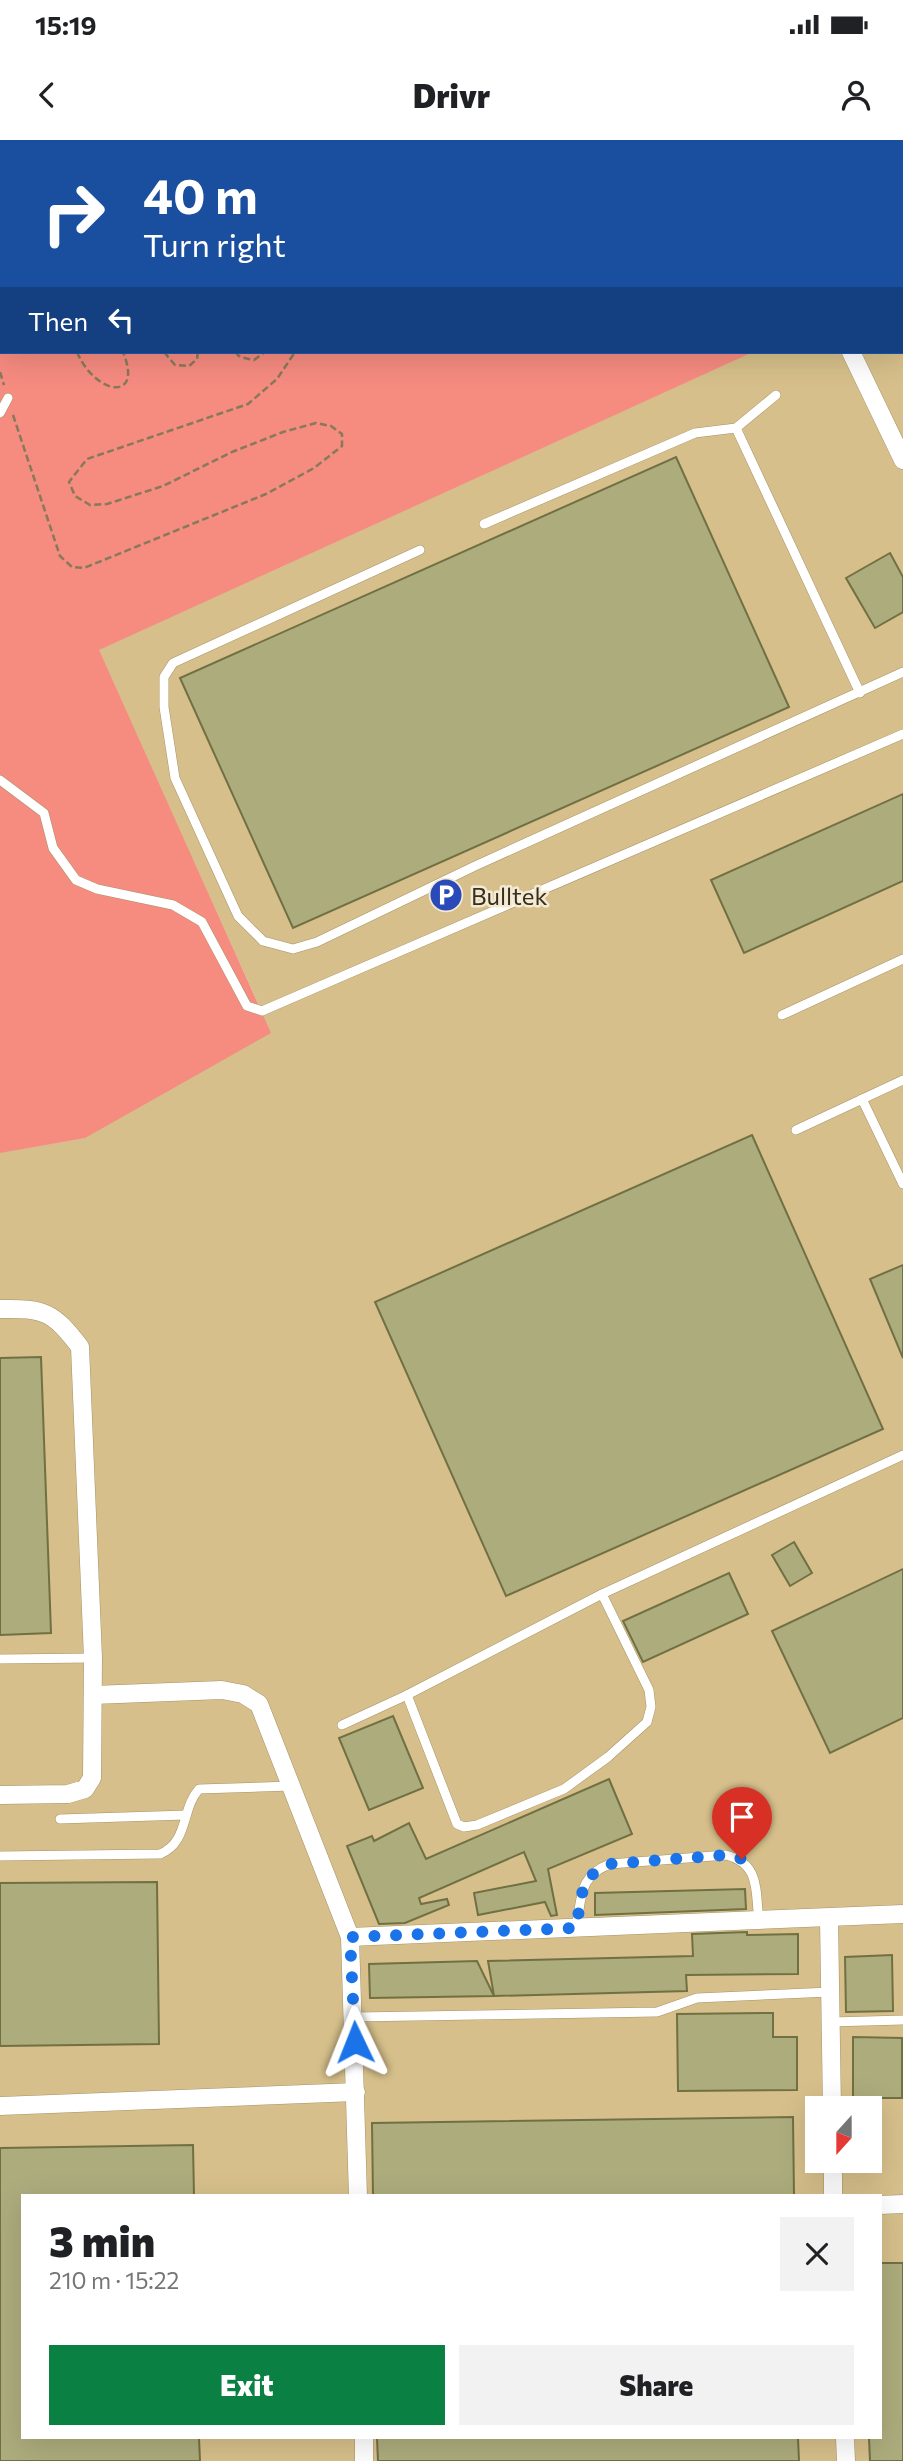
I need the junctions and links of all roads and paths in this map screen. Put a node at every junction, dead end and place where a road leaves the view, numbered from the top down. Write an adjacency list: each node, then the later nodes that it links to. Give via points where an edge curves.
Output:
1 (78, 354): 2 (path, via 92,377 112,388 128,378)
2 (124, 354)
3 (166, 354): 4 (path, via 175,365 189,366)
4 (198, 354)
5 (237, 354): 6 (path, via 254,360)
6 (262, 354)
7 (294, 354): 11 (path, via 277,379 248,404 87,458 69,482 75,496 90,505 107,504 316,423 342,434 342,446 314,468 266,494 84,568 72,567 60,556)
8 (852, 354): 14 (street)
9 (0, 372): 11 (path)
10 (776, 395): 13 (lane)
11 (8, 398): 12 (lane)
12 (0, 413)
13 (736, 428): 15 (lane, via 695,433); 18 (lane)
14 (903, 460)
15 (484, 524)
16 (420, 550): 18 (lane, via 173,663 164,677 175,778 238,916 263,941 293,949 317,942)
17 (903, 671): 18 (lane)
18 (860, 693)
19 (903, 734): 20 (lane, via 262,1011 247,1006 202,922 173,905 76,880 53,848 44,813)
20 (0, 780)
21 (903, 959): 22 (lane)
22 (782, 1015)
23 (903, 1080): 24 (lane)
24 (862, 1099): 25 (lane); 26 (lane)
25 (796, 1130)
26 (903, 1184)
27 (0, 1310): 30 (street, via 27,1309 59,1319 80,1348)
28 (903, 1455): 29 (lane)
29 (602, 1594): 33 (lane); 33 (lane, via 649,1690 651,1707 647,1721 564,1789 477,1825 457,1824)
30 (93, 1658): 31 (lane); 32 (street)
31 (0, 1659)
32 (93, 1695): 35 (street, via 222,1690 243,1694 259,1704); 36 (street, via 92,1778 85,1789 68,1794)
33 (407, 1695): 34 (lane)
34 (342, 1725)
35 (291, 1786): 37 (lane, via 199,1789 190,1799); 44 (street)
36 (0, 1795)
37 (186, 1815): 38 (lane); 39 (lane, via 178,1842 160,1854)
38 (60, 1819)
39 (1, 1856)
40 (903, 1914): 41 (street)
41 (829, 1919): 42 (street); 45 (street)
42 (759, 1921): 43 (street); 43 (lane, via 752,1870 742,1859 726,1855 610,1864 595,1870 586,1880)
43 (576, 1928): 44 (street)
44 (350, 1937): 46 (street)
45 (830, 1992): 46 (lane, via 697,1998 657,2012); 48 (street)
46 (355, 2017): 49 (street)
47 (903, 2020): 48 (lane)
48 (831, 2022): 50 (street)
49 (356, 2092): 51 (street); 53 (street)
50 (832, 2096)
51 (0, 2106)
52 (833, 2174): 54 (street)
53 (358, 2194)
54 (833, 2194)
55 (903, 2204): 56 (street)
56 (882, 2205)
57 (364, 2439): 59 (street)
58 (845, 2439): 60 (street)
59 (364, 2461)
60 (846, 2461)

